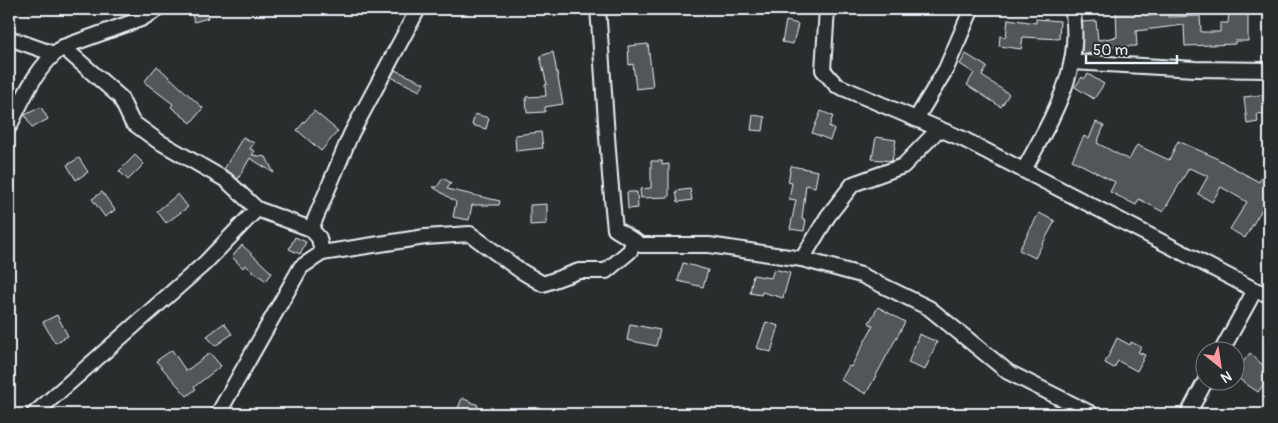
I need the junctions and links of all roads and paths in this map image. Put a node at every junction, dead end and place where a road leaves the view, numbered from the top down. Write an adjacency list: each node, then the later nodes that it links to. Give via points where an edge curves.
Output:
1 (158, 9): 8 (street, via 141,19)
2 (418, 9): 16 (street, via 352,134)
3 (598, 9): 17 (street, via 615,229)
4 (827, 9): 11 (street, via 824,70 836,85)
5 (970, 9): 11 (street, via 946,68)
6 (1072, 9): 9 (street, via 1076,48)
7 (9, 38): 8 (street)
8 (58, 50): 12 (street, via 36,76); 15 (street, via 120,97 132,122 158,141 226,180)
9 (1072, 62): 10 (street); 14 (street, via 1054,114)
10 (1269, 70)
11 (916, 119): 13 (street)
12 (9, 128)
13 (939, 129): 14 (street); 19 (street, via 903,166 853,184 828,216)
14 (1024, 170): 20 (street)
15 (258, 209): 16 (street); 24 (street, via 205,263)
16 (311, 229): 18 (street, via 319,238)
17 (634, 240): 18 (street, via 630,250 606,271 579,272 543,284 470,234); 19 (street, via 641,245 709,245)
18 (322, 253): 25 (street, via 297,272)
19 (802, 259): 26 (street, via 861,275 929,308 1008,372)
20 (1255, 290): 21 (street); 22 (street)
21 (1269, 295)
22 (1228, 340)
23 (1201, 390): 27 (street)
24 (34, 414)
25 (218, 414)
26 (1092, 414)
27 (1188, 414)

